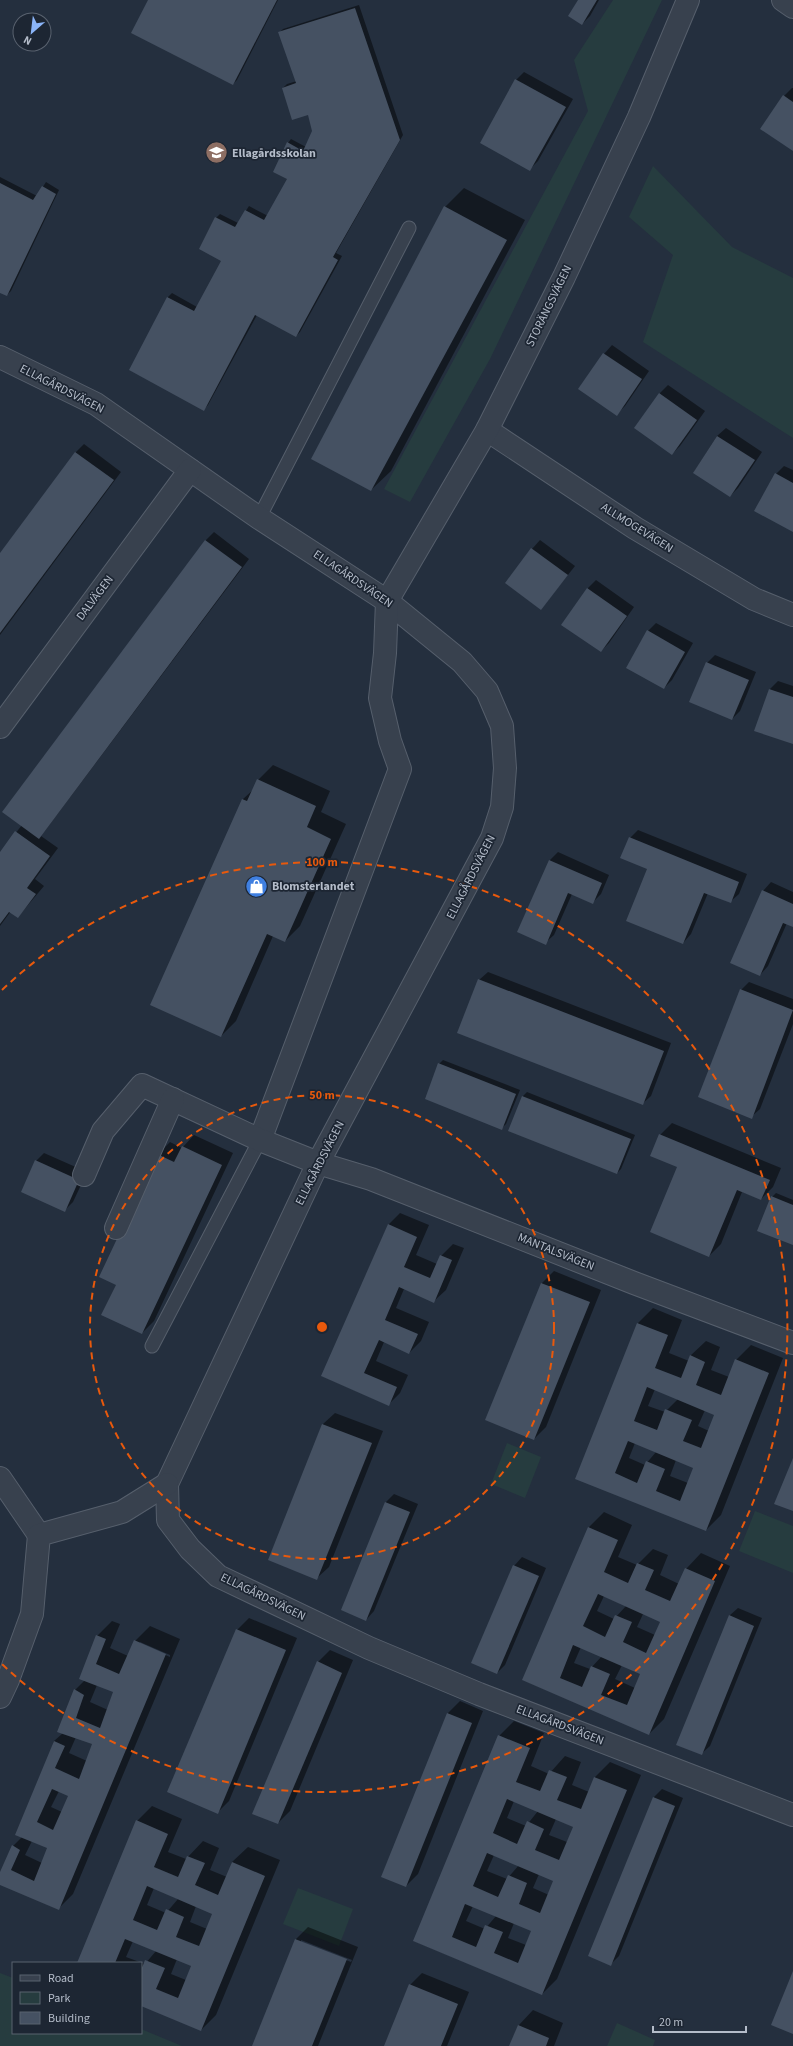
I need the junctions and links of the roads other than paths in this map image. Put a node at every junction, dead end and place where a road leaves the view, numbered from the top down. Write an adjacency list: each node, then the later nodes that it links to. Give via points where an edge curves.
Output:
1 (688, 0): 6 (street, STORÄNGSVÄGEN, via 639,117)
2 (783, 0): 3 (street)
3 (793, 7)
4 (410, 228): 8 (lane)
5 (0, 357): 7 (street, ELLAGÅRDSVÄGEN, via 96,404)
6 (488, 430): 9 (street, STORÄNGSVÄGEN); 10 (street, ALLMOGEVÄGEN, via 642,532 754,599)
7 (190, 470): 8 (street, ELLAGÅRDSVÄGEN); 11 (street, DALVÄGEN)
8 (259, 518): 9 (street, ELLAGÅRDSVÄGEN)
9 (387, 601): 13 (street, via 380,698 390,741 400,769); 14 (street, ELLAGÅRDSVÄGEN, via 462,662 487,691 502,726 505,768 502,807 492,838)
10 (793, 615)
11 (0, 727)
12 (173, 1099): 13 (street, MANTALSVÄGEN); 15 (street, MANTALSVÄGEN, via 142,1085 103,1131); 16 (street)
13 (260, 1140): 14 (street, MANTALSVÄGEN); 18 (lane)
14 (318, 1163): 17 (street, MANTALSVÄGEN, via 371,1179); 20 (street, ELLAGÅRDSVÄGEN)
15 (84, 1175)
16 (116, 1228)
17 (793, 1343)
18 (152, 1346)
19 (0, 1478): 21 (street)
20 (167, 1484): 21 (street, via 122,1512); 23 (street, ELLAGÅRDSVÄGEN, via 168,1520 190,1549 218,1576 369,1648 479,1694)
21 (39, 1535): 22 (street, via 32,1614)
22 (0, 1697)
23 (793, 1815)

